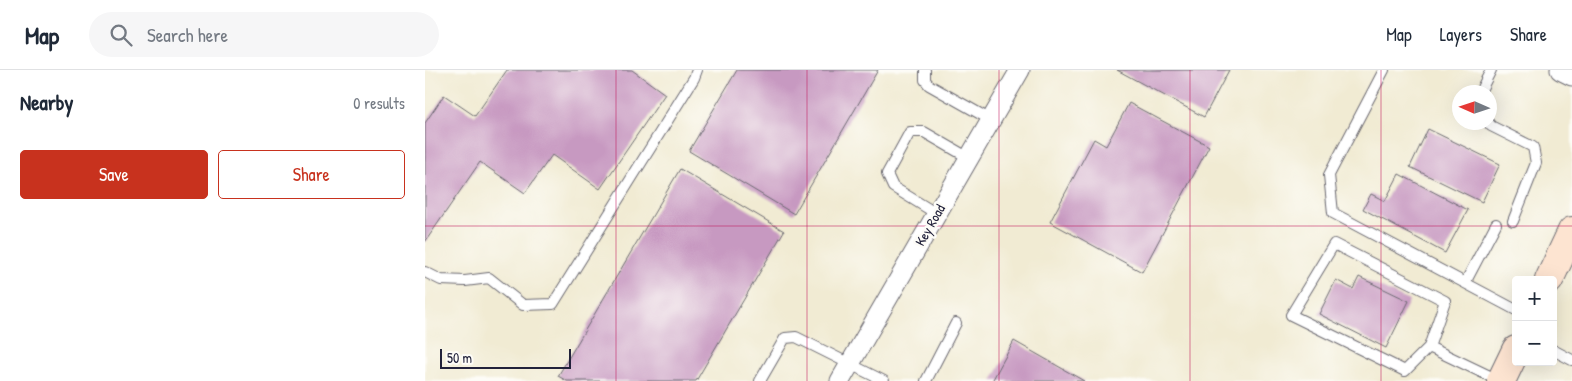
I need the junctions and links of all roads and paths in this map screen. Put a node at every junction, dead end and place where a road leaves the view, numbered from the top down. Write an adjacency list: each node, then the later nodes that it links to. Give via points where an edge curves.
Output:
1 (697, 70): 16 (lane, via 553,304 523,305 489,278 441,280)
2 (925, 70): 9 (lane, via 925,80 929,85)
3 (1020, 70): 9 (street, Key Road)
4 (1384, 70): 18 (lane, via 1329,175 1333,213)
5 (1491, 70): 8 (lane)
6 (1560, 70): 7 (street)
7 (1572, 76)
8 (1484, 85)
9 (991, 120): 11 (street, Key Road)
10 (1497, 129): 13 (lane, via 1533,147 1536,163)
11 (969, 158): 12 (street, Key Road); 12 (lane, via 924,132 910,132 887,174 893,187)
12 (937, 214): 25 (street, Key Road)
13 (1513, 221)
14 (1496, 224): 18 (lane)
15 (1572, 231): 17 (main road)
16 (425, 272)
17 (1551, 276)
18 (1465, 283): 19 (lane)
19 (1512, 308)
20 (956, 323): 29 (lane)
21 (1429, 347): 21 (lane, via 1445,301 1334,244 1291,315 1405,371); 30 (lane)
22 (1557, 352): 24 (lane)
23 (1512, 358): 30 (main road)
24 (1572, 360)
25 (850, 364): 26 (lane, via 796,337 785,338); 27 (street, Key Road); 28 (lane)
26 (760, 381)
27 (840, 381)
28 (884, 381)
29 (926, 381)
30 (1501, 381)

